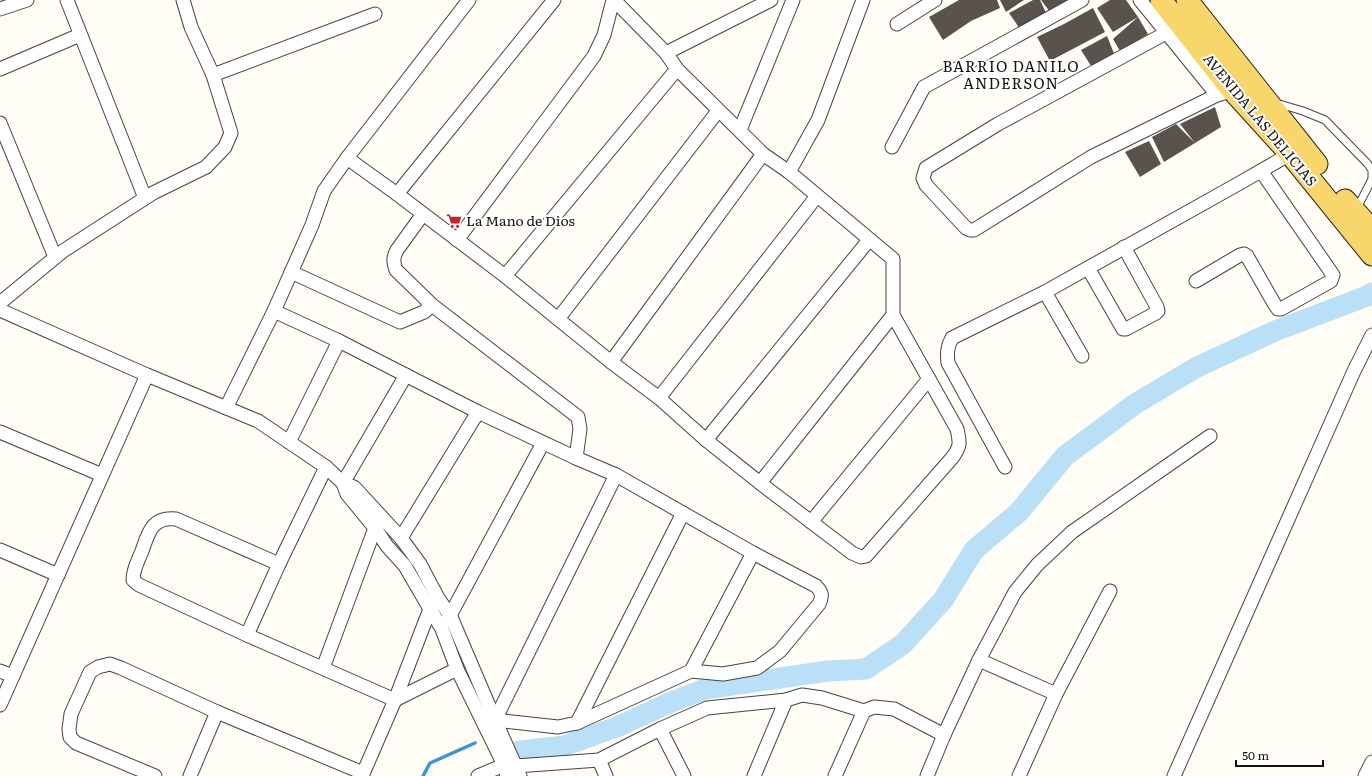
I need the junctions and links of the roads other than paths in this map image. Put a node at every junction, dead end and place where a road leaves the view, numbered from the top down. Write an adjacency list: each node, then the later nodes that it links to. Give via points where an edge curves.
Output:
1 (27, 0): 15 (street)
2 (67, 0): 19 (street)
3 (183, 0): 23 (street, via 191,27)
4 (469, 0): 32 (street)
5 (554, 0): 36 (street)
6 (613, 0): 20 (street); 42 (street, via 604,35 594,56)
7 (771, 0): 20 (street)
8 (793, 0): 28 (street)
9 (862, 0): 34 (street, via 818,120)
10 (935, 0): 17 (street)
11 (1082, 0): 29 (street, via 924,87)
12 (1140, 0): 18 (street)
13 (1161, 0): 24 (main road, AVENIDA LAS DELICIAS)
14 (1187, 0): 25 (main road, AVENIDA LAS DELICIAS)
15 (0, 10)
16 (376, 14): 23 (street)
17 (897, 24)
18 (1166, 33): 24 (street); 24 (street, via 998,124 926,168 923,178 926,185 966,228 974,230 1091,157)
19 (80, 35): 21 (street); 38 (street)
20 (666, 53): 22 (street)
21 (0, 69)
22 (676, 70): 26 (street); 48 (street)
23 (213, 75): 38 (street, via 231,133 225,147 206,167)
24 (1224, 92): 31 (main road, AVENIDA LAS DELICIAS)
25 (1266, 101): 35 (lane, via 1325,120 1367,162 1372,170); 39 (main road, AVENIDA LAS DELICIAS)
26 (718, 111): 28 (street); 56 (street)
27 (0, 123): 45 (street)
28 (740, 130): 30 (street)
29 (892, 148)
30 (763, 154): 34 (street); 60 (street)
31 (1290, 154): 33 (street); 41 (main road, AVENIDA LAS DELICIAS)
32 (347, 158): 36 (street); 47 (street, via 324,191)
33 (1261, 171): 44 (street); 49 (street, via 1333,278 1282,309 1275,305 1244,254)
34 (789, 172): 37 (street)
35 (1372, 178): 39 (lane)
36 (398, 194): 40 (street)
37 (817, 196): 43 (street); 64 (street)
38 (145, 198): 45 (street)
39 (1355, 212): 41 (main road, AVENIDA LAS DELICIAS)
40 (423, 214): 42 (street); 52 (street, via 397,250 394,263 396,270)
41 (1369, 239)
42 (457, 240): 48 (street)
43 (869, 240): 55 (street, via 892,259); 69 (street)
44 (1124, 247): 46 (street); 46 (street, via 1158,307 1156,313 1123,329)
45 (55, 257): 51 (street)
46 (1088, 268): 50 (street)
47 (291, 272): 52 (street, via 400,322 424,312); 54 (street)
48 (505, 276): 56 (street)
49 (1196, 281)
50 (1045, 292): 59 (street); 74 (street, via 952,338 946,352 948,363)
51 (0, 303)
52 (432, 305): 72 (street, via 578,417 580,429)
53 (0, 310): 61 (street)
54 (274, 311): 58 (street); 65 (street)
55 (892, 315): 63 (street); 78 (street)
56 (558, 319): 60 (street)
57 (1372, 335): 122 (street)
58 (339, 341): 62 (street); 70 (street)
59 (1082, 356)
60 (611, 362): 64 (street)
61 (147, 375): 65 (street); 75 (street)
62 (406, 375): 66 (street); 77 (street)
63 (929, 379): 80 (street); 80 (street, via 957,429 960,442 952,458 866,556 856,556)
64 (659, 398): 69 (street)
65 (226, 408): 70 (street, via 258,421)
66 (478, 412): 71 (street); 82 (street)
67 (0, 432): 75 (street)
68 (1210, 436): 93 (street, via 1072,532 1036,565 1015,592)
69 (706, 440): 78 (street)
70 (289, 442): 73 (street)
71 (543, 443): 72 (street); 90 (street)
72 (576, 458): 76 (street)
73 (326, 467): 77 (street); 85 (street)
74 (1005, 467)
75 (102, 475): 86 (street)
76 (616, 475): 79 (street); 105 (street)
77 (343, 483): 81 (street, via 354,487)
78 (760, 483): 80 (street)
79 (683, 513): 84 (street); 106 (street)
80 (811, 522)
81 (380, 524): 82 (street); 89 (street, via 387,546 405,566); 94 (street)
82 (401, 538): 88 (street, via 420,564)
83 (0, 550): 86 (street)
84 (753, 552): 97 (street); 97 (street, via 816,586 821,591 820,604 780,651 757,668 723,674)
85 (279, 564): 92 (street); 92 (street, via 176,519 166,518 154,524 148,531 133,572 133,580)
86 (58, 575): 98 (street)
87 (1110, 591): 99 (street)
88 (438, 598): 89 (street); 90 (street)
89 (430, 609): 91 (street); 100 (street)
90 (451, 617): 91 (street); 105 (street)
91 (442, 629): 95 (street)
92 (247, 635): 94 (street)
93 (979, 660): 99 (street); 108 (street)
94 (323, 668): 100 (street)
95 (457, 669): 100 (street); 105 (street)
96 (0, 671): 98 (street)
97 (691, 671): 106 (street)
98 (13, 676): 102 (street)
99 (1056, 694): 121 (street)
100 (395, 700): 112 (street)
101 (786, 700): 103 (street, via 802,695); 107 (street, via 707,708); 118 (street)
102 (0, 705)
103 (864, 710): 108 (street, via 874,707 894,709); 119 (street)
104 (217, 712): 112 (street); 113 (street, via 110,664 90,672 71,714 70,737 76,743); 114 (street)
105 (490, 723): 106 (street, via 558,727); 111 (street)
106 (577, 723)
107 (660, 729): 109 (street); 117 (street)
108 (944, 735): 120 (street)
109 (599, 760): 111 (street); 116 (street)
110 (1372, 762): 123 (street)
111 (512, 771): 115 (street)
112 (363, 774)
113 (155, 776)
114 (190, 776)
115 (478, 776)
116 (606, 776)
117 (684, 776)
118 (754, 776)
119 (834, 776)
120 (927, 776)
121 (1019, 776)
122 (1174, 776)
123 (1365, 776)

